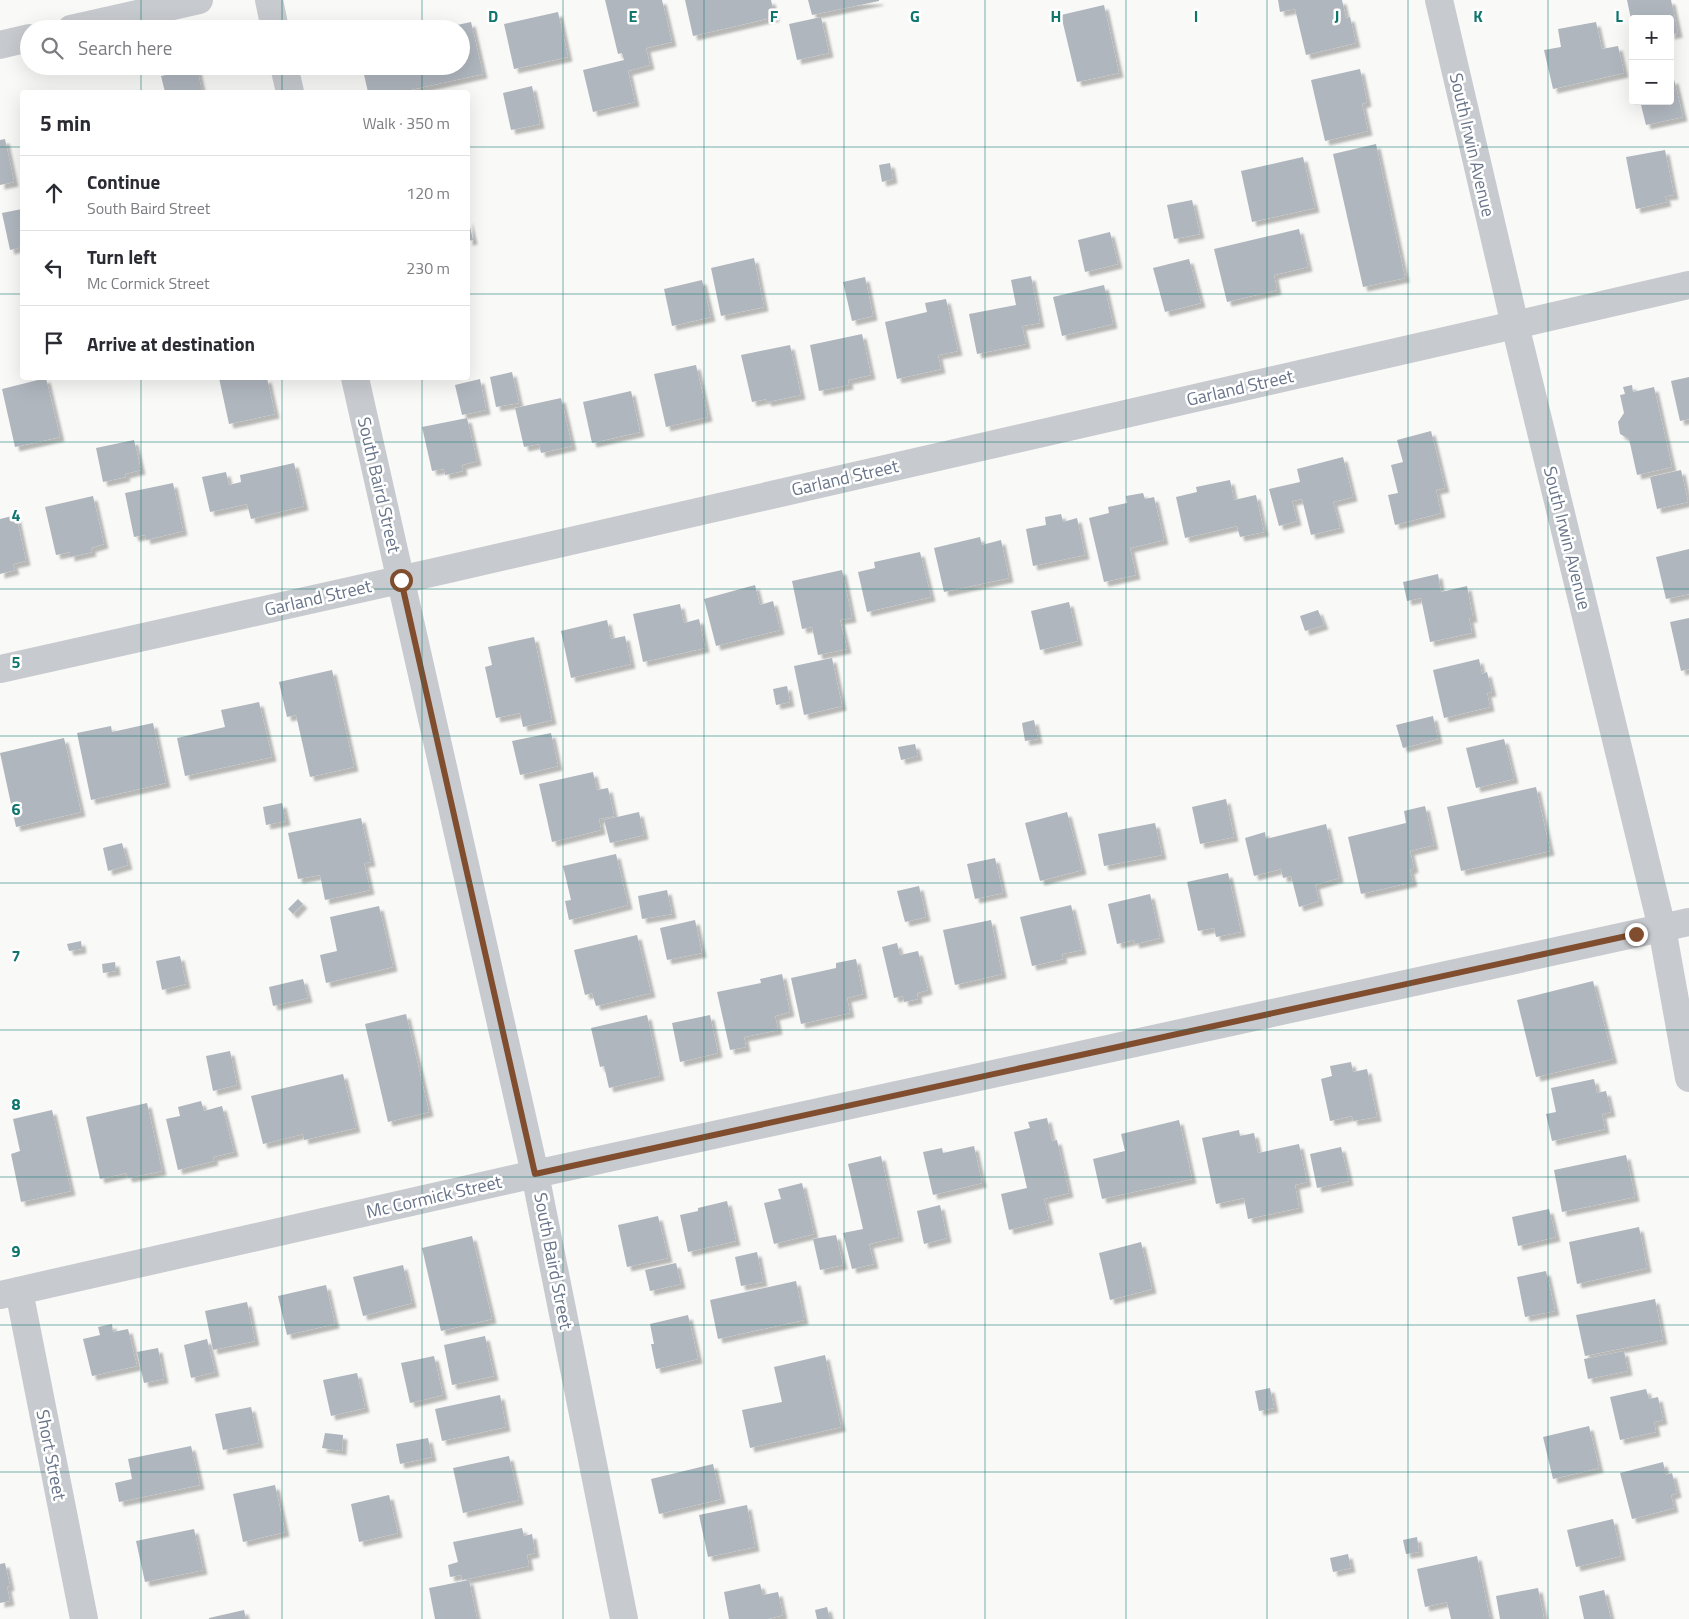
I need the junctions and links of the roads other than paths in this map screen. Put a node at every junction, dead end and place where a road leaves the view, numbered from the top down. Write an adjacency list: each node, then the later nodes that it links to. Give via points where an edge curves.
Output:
1 (199, 0): 4 (street)
2 (269, 0): 5 (street)
3 (1438, 0): 11 (street, South Irwin Avenue)
4 (111, 20)
5 (273, 20)
6 (20, 40): 7 (street)
7 (0, 45)
8 (286, 75): 9 (street)
9 (290, 90)
10 (1689, 286): 11 (street, Garland Street)
11 (1515, 325): 13 (street, Garland Street); 16 (street, South Irwin Avenue)
12 (355, 380): 13 (street, South Baird Street)
13 (401, 580): 14 (street, Garland Street); 18 (street, South Baird Street)
14 (0, 669)
15 (1689, 922): 16 (street, Mc Cormick Street)
16 (1662, 928): 17 (street, South Irwin Avenue); 18 (street, Mc Cormick Street)
17 (1689, 1078)
18 (535, 1174): 19 (street, Mc Cormick Street); 21 (street, South Baird Street)
19 (9, 1293): 20 (street, Short Street)
20 (84, 1619)
21 (624, 1619)

